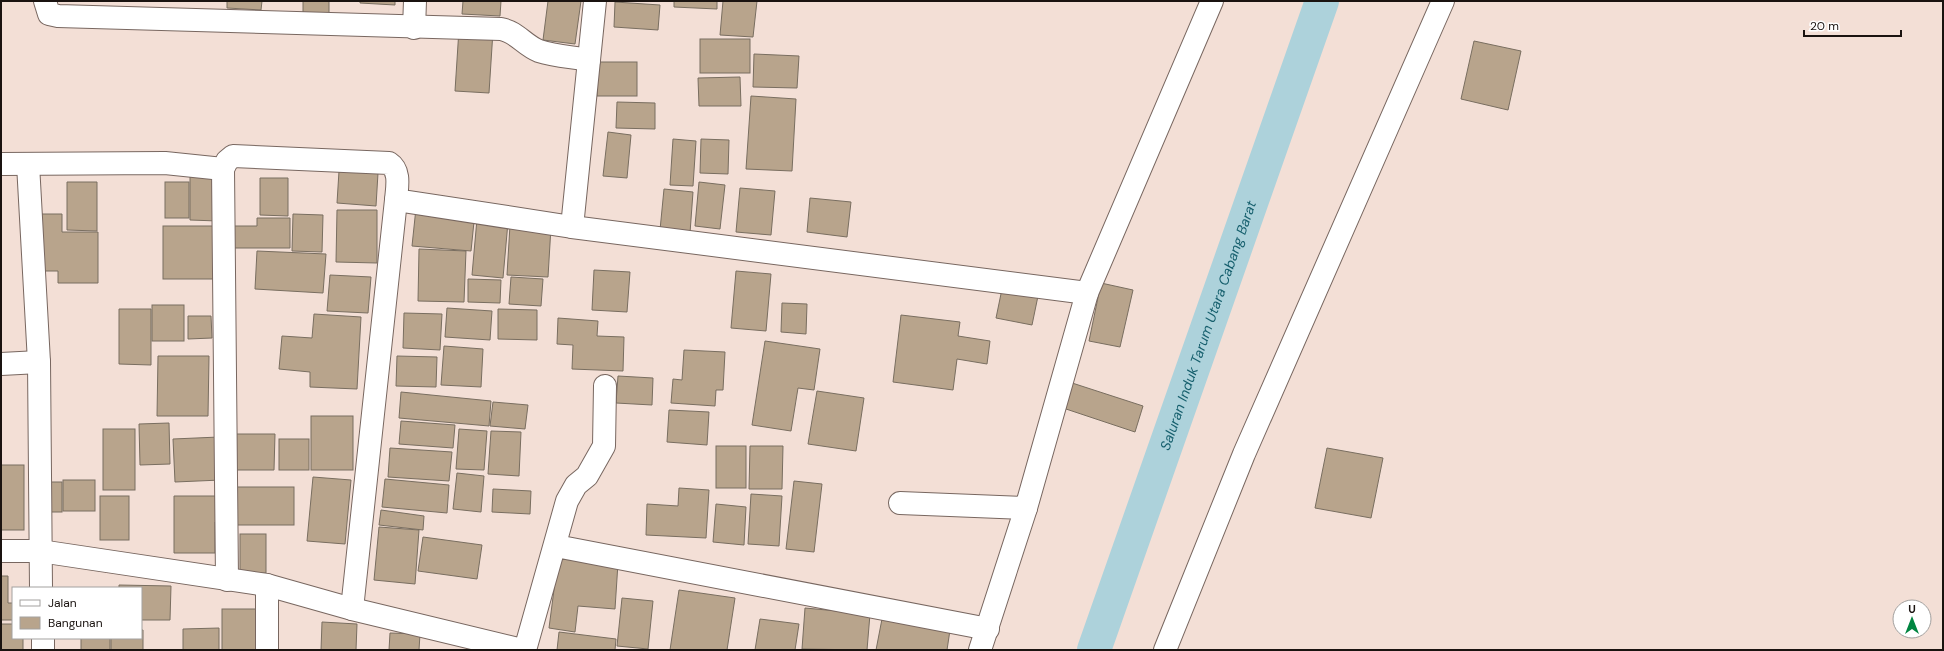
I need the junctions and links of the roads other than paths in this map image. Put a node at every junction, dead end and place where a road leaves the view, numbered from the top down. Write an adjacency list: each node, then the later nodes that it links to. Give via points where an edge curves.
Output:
1 (45, 1): 6 (street, via 50,14 58,16)
2 (416, 1): 6 (street)
3 (595, 1): 7 (street)
4 (1212, 1): 13 (street)
5 (1443, 1): 33 (street, via 1244,454)
6 (414, 28): 7 (street, via 473,27 506,30 514,33 523,43 540,51)
7 (589, 60): 12 (street)
8 (1, 164): 9 (street)
9 (28, 164): 10 (street, via 165,163); 14 (street)
10 (223, 169): 11 (street, via 233,156 389,163 395,167 397,176); 22 (street)
11 (396, 200): 12 (street); 25 (street)
12 (572, 228): 13 (street)
13 (1087, 293): 18 (street)
14 (39, 362): 15 (street); 20 (street)
15 (1, 364)
16 (605, 386): 19 (street, via 604,446 587,476 576,485 567,501)
17 (900, 503): 18 (street)
18 (1026, 508): 26 (street)
19 (556, 546): 26 (street); 31 (street)
20 (40, 550): 21 (street); 22 (street); 24 (street)
21 (1, 551)
22 (227, 580): 23 (street)
23 (267, 585): 25 (street); 29 (street)
24 (41, 587)
25 (352, 609): 30 (street)
26 (988, 629): 32 (street)
27 (43, 639): 28 (street)
28 (43, 650)
29 (267, 650)
30 (522, 650)
31 (525, 650)
32 (980, 650)
33 (1165, 650)

